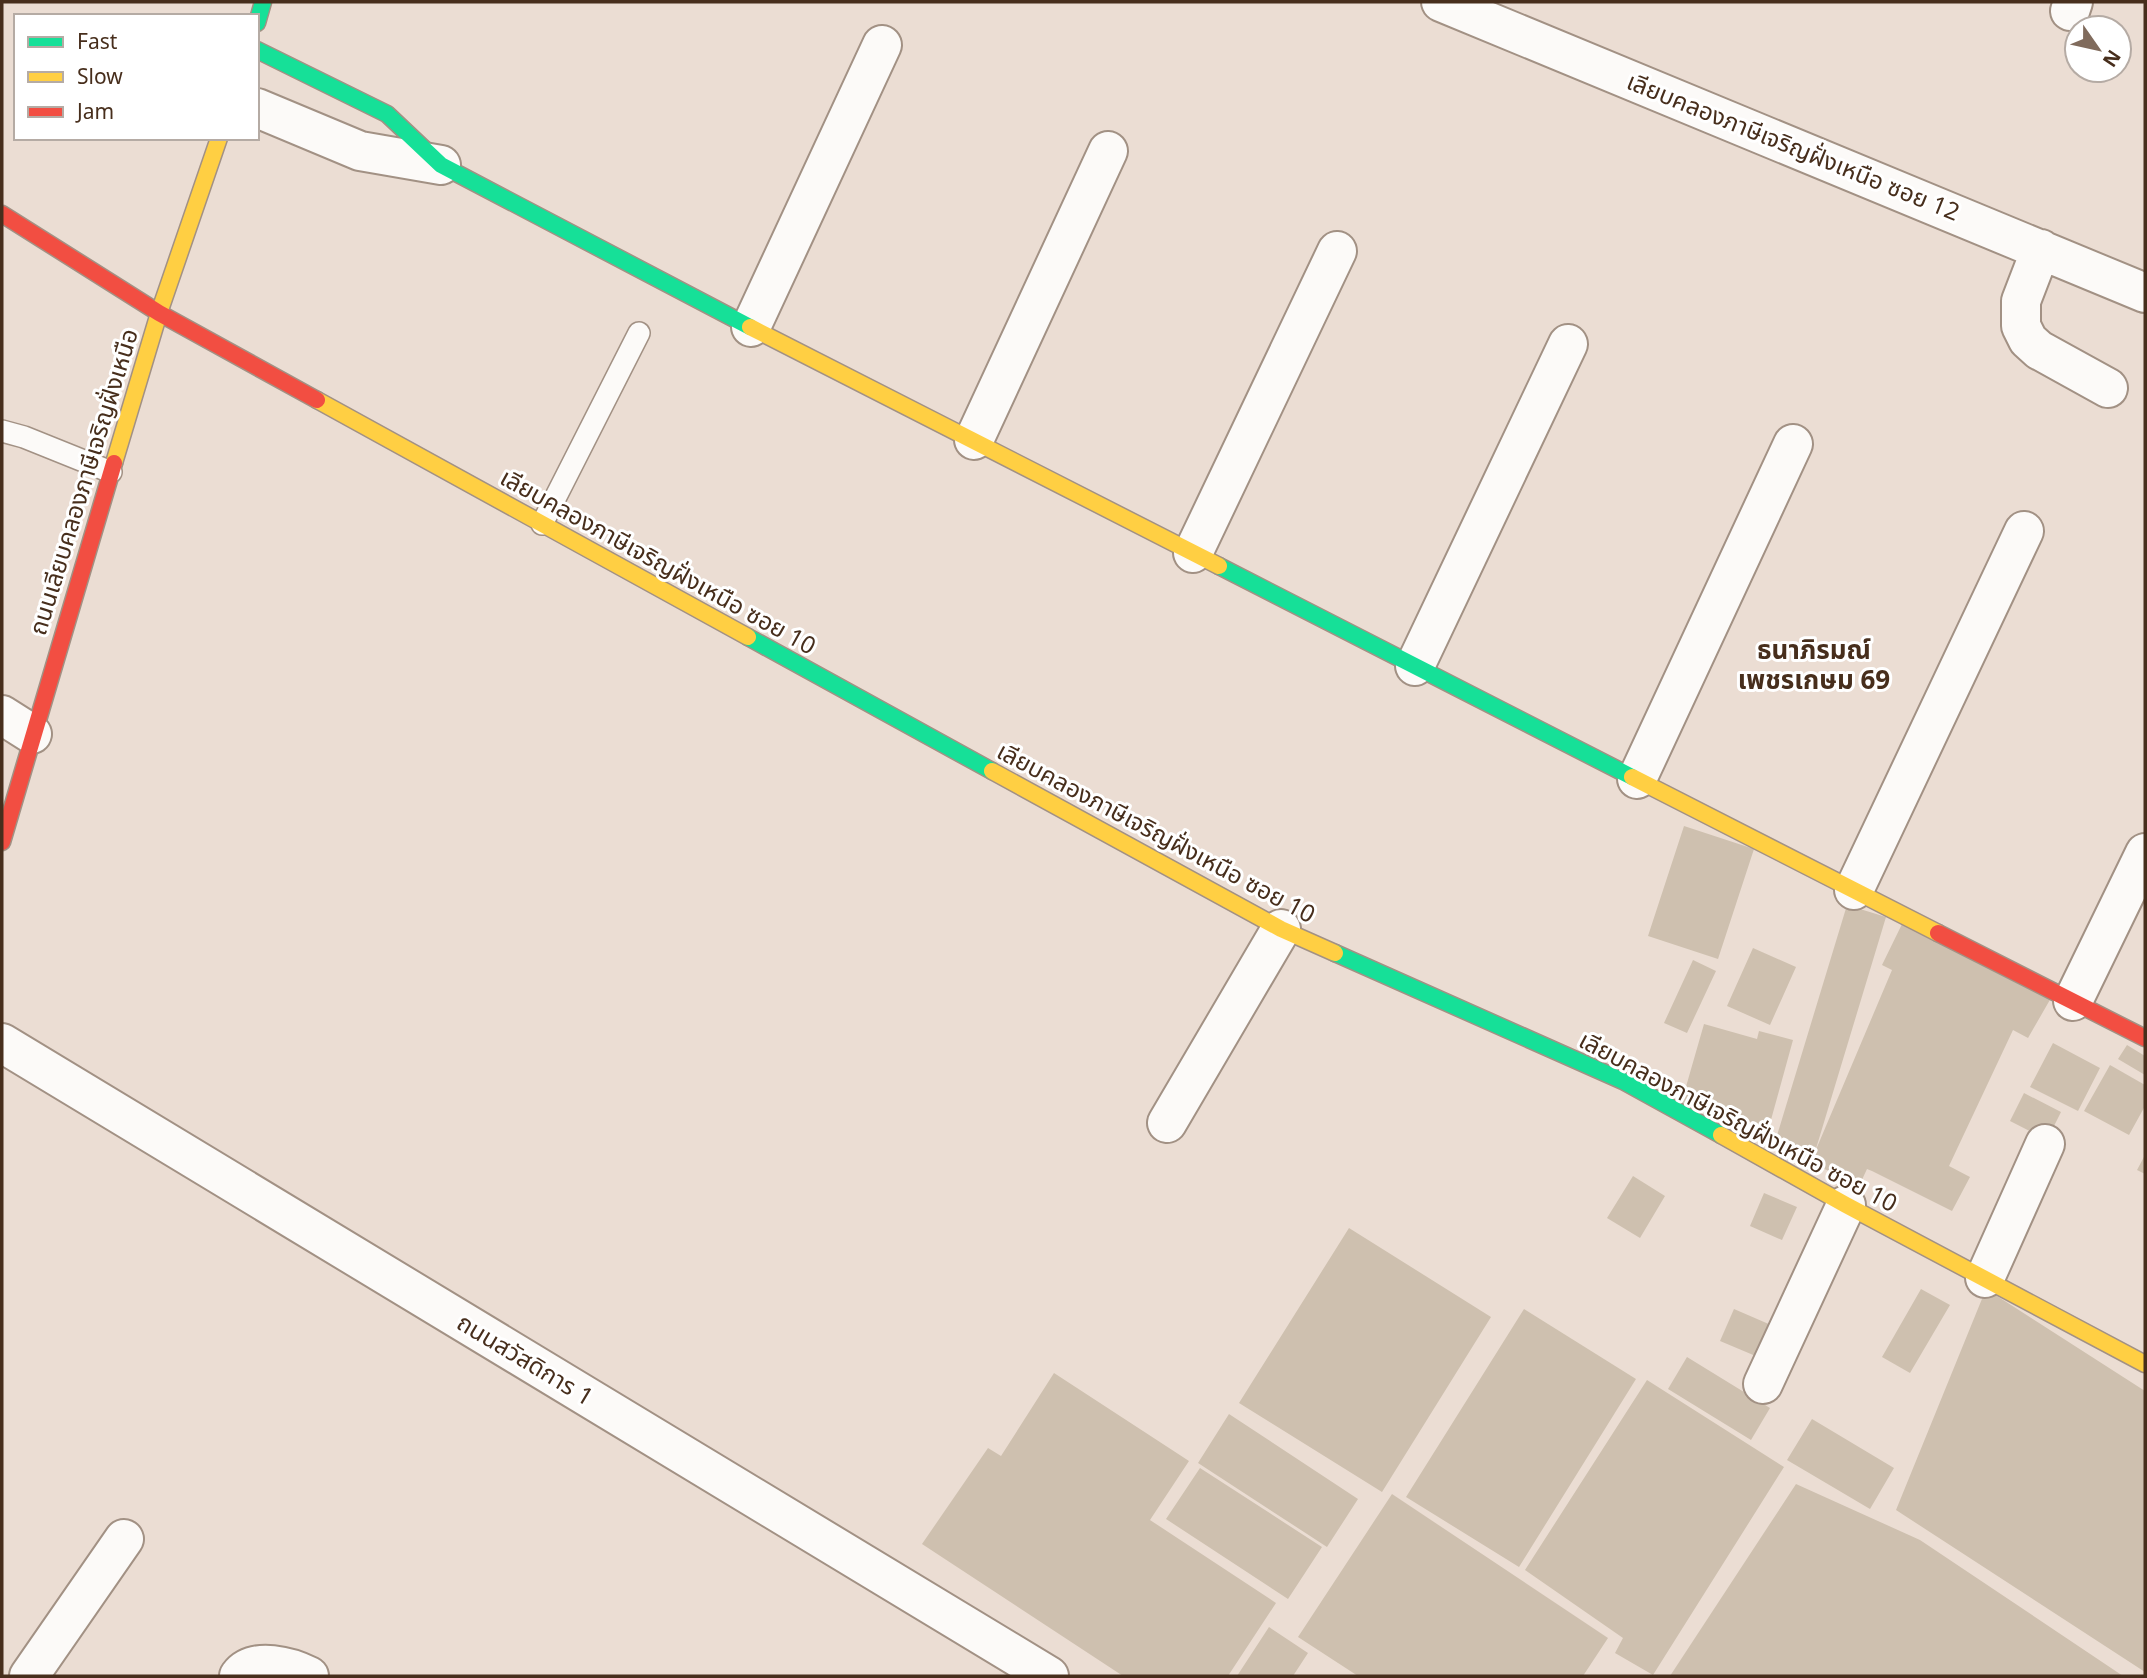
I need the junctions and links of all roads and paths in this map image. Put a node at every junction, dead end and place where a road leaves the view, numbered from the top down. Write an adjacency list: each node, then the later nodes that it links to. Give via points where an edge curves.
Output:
1 (1441, 2): 9 (street, เลียบคลองภาษีเจริญฝั่งเหนือ ซอย 12)
2 (882, 45): 13 (street)
3 (259, 51): 7 (street, via 387,114)
4 (259, 109): 7 (street, via 360,151)
5 (218, 140): 12 (street, ถนนเลียบคลองภาษีเจริญฝั่งเหนือ)
6 (1108, 151): 18 (street)
7 (441, 165): 13 (street)
8 (2, 214): 12 (street, เลียบคลองภาษีเจริญฝั่งเหนือ ซอย 10)
9 (2041, 249): 11 (street, เลียบคลองภาษีเจริญฝั่งเหนือ ซอย 12); 16 (street, via 2021,301 2021,326 2039,350)
10 (1337, 251): 23 (street)
11 (2145, 293)
12 (159, 313): 20 (street, ถนนเลียบคลองภาษีเจริญฝั่งเหนือ); 21 (street, เลียบคลองภาษีเจริญฝั่งเหนือ ซอย 10)
13 (751, 327): 18 (street)
14 (639, 333): 21 (lane)
15 (1568, 344): 24 (street)
16 (2108, 388)
17 (2, 431): 20 (lane)
18 (974, 440): 23 (street)
19 (1793, 444): 26 (street)
20 (111, 472): 25 (street, ถนนเลียบคลองภาษีเจริญฝั่งเหนือ)
21 (542, 524): 30 (street, เลียบคลองภาษีเจริญฝั่งเหนือ ซอย 10)
22 (2024, 531): 29 (street)
23 (1193, 553): 24 (street)
24 (1415, 666): 26 (street)
25 (17, 725): 27 (street, ถนนเลียบคลองภาษีเจริญฝั่งเหนือ)
26 (1637, 779): 29 (street)
27 (2, 842)
28 (2145, 852): 31 (street)
29 (1854, 890): 31 (street)
30 (1281, 929): 34 (street); 36 (street, เลียบคลองภาษีเจริญฝั่งเหนือ ซอย 10, via 1623,1081)
31 (2073, 1001): 32 (street)
32 (2145, 1038)
33 (2, 1043): 44 (street, ถนนสวัสดิการ 1)
34 (1167, 1123)
35 (2045, 1144): 37 (street)
36 (1846, 1205): 37 (street, เลียบคลองภาษีเจริญฝั่งเหนือ ซอย 10); 39 (street)
37 (1985, 1279): 38 (street, เลียบคลองภาษีเจริญฝั่งเหนือ ซอย 10)
38 (2145, 1364)
39 (1763, 1384)
40 (124, 1539): 41 (street)
41 (29, 1676)
42 (239, 1676): 43 (street, via 263,1665 294,1668)
43 (309, 1676)
44 (1049, 1676)

